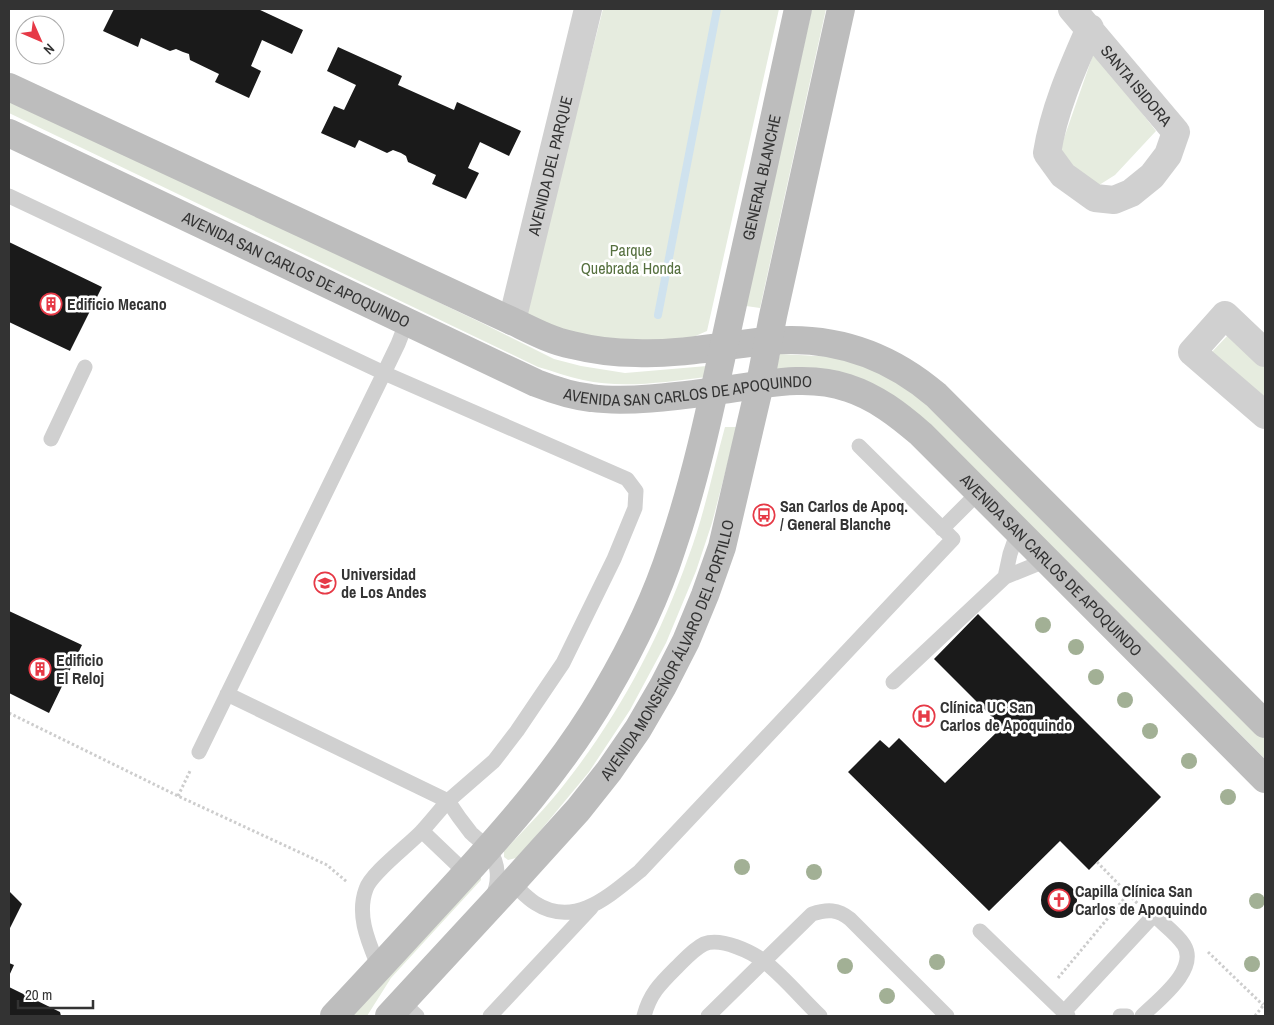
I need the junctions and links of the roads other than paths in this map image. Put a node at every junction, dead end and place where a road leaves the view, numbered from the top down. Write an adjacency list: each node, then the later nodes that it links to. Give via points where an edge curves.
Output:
1 (588, 9): 9 (street, AVENIDA DEL PARQUE)
2 (798, 9): 11 (street, GENERAL BLANCHE)
3 (841, 9): 10 (street)
4 (1081, 18): 4 (street, SANTA ISIDORA, via 1047,153 1063,175 1095,198 1114,200 1131,193 1152,176 1168,155 1176,132)
5 (9, 86): 9 (street)
6 (9, 133): 8 (street, AVENIDA SAN CARLOS DE APOQUINDO)
7 (9, 196): 14 (lane)
8 (406, 321): 14 (lane); 16 (street, AVENIDA SAN CARLOS DE APOQUINDO, via 560,392 622,400)
9 (512, 321): 11 (street, via 570,345 606,351 637,354)
10 (769, 340): 11 (street); 15 (street, AVENIDA MONSEÑOR ÁLVARO DEL PORTILLO); 27 (street, via 814,342 855,349 897,366 917,379)
11 (724, 347): 16 (street, AVENIDA MONSEÑOR ÁLVARO DEL PORTILLO)
12 (1265, 353): 17 (street, via 1225,315 1192,352)
13 (85, 367): 18 (lane)
14 (384, 373): 26 (lane); 30 (lane, via 627,479 636,491 635,508 614,559 563,663 494,761)
15 (760, 384): 16 (street, AVENIDA SAN CARLOS DE APOQUINDO); 20 (street, AVENIDA SAN CARLOS DE APOQUINDO, via 813,381 864,393 921,434); 34 (street, AVENIDA MONSEÑOR ÁLVARO DEL PORTILLO, via 722,547 686,641 642,722 609,771)
16 (715, 392): 32 (street, AVENIDA MONSEÑOR ÁLVARO DEL PORTILLO, via 672,550 629,650 578,736)
17 (1265, 415)
18 (51, 439)
19 (860, 446): 21 (lane)
20 (979, 492): 21 (lane); 22 (street, AVENIDA SAN CARLOS DE APOQUINDO)
21 (942, 529): 35 (lane, via 952,539 640,871)
22 (1018, 531): 23 (street, AVENIDA SAN CARLOS DE APOQUINDO); 24 (lane)
23 (1047, 560): 24 (lane); 29 (street, AVENIDA SAN CARLOS DE APOQUINDO)
24 (1005, 577): 25 (lane)
25 (893, 682)
26 (227, 694): 28 (lane); 30 (lane)
27 (1265, 724)
28 (199, 752)
29 (1265, 779)
30 (448, 801): 31 (lane); 32 (lane, via 472,834)
31 (422, 831): 33 (lane); 39 (lane, via 372,879 366,889 364,927)
32 (488, 849): 33 (street, AVENIDA MONSEÑOR ÁLVARO DEL PORTILLO); 36 (lane, AVENIDA MONSEÑOR ÁLVARO DEL PORTILLO, via 498,877 495,891)
33 (466, 873): 39 (street, AVENIDA MONSEÑOR ÁLVARO DEL PORTILLO)
34 (512, 883): 35 (lane, via 534,902 557,912 576,912); 36 (street, AVENIDA MONSEÑOR ÁLVARO DEL PORTILLO)
35 (592, 907): 43 (lane)
36 (482, 916): 40 (street, AVENIDA MONSEÑOR ÁLVARO DEL PORTILLO)
37 (980, 931): 41 (lane)
38 (764, 962): 44 (lane, via 729,944 705,944 691,953 656,989); 45 (lane); 46 (lane); 47 (lane, via 812,914 823,910 844,913)
39 (380, 968): 42 (street, AVENIDA MONSEÑOR ÁLVARO DEL PORTILLO)
40 (403, 1011)
41 (1066, 1014): 50 (lane, via 1154,915 1183,944 1189,955 1188,964 1178,980)
42 (334, 1016)
43 (490, 1016)
44 (644, 1016)
45 (708, 1016)
46 (820, 1016)
47 (947, 1016)
48 (1120, 1016): 49 (lane)
49 (1127, 1016)
50 (1142, 1016)

